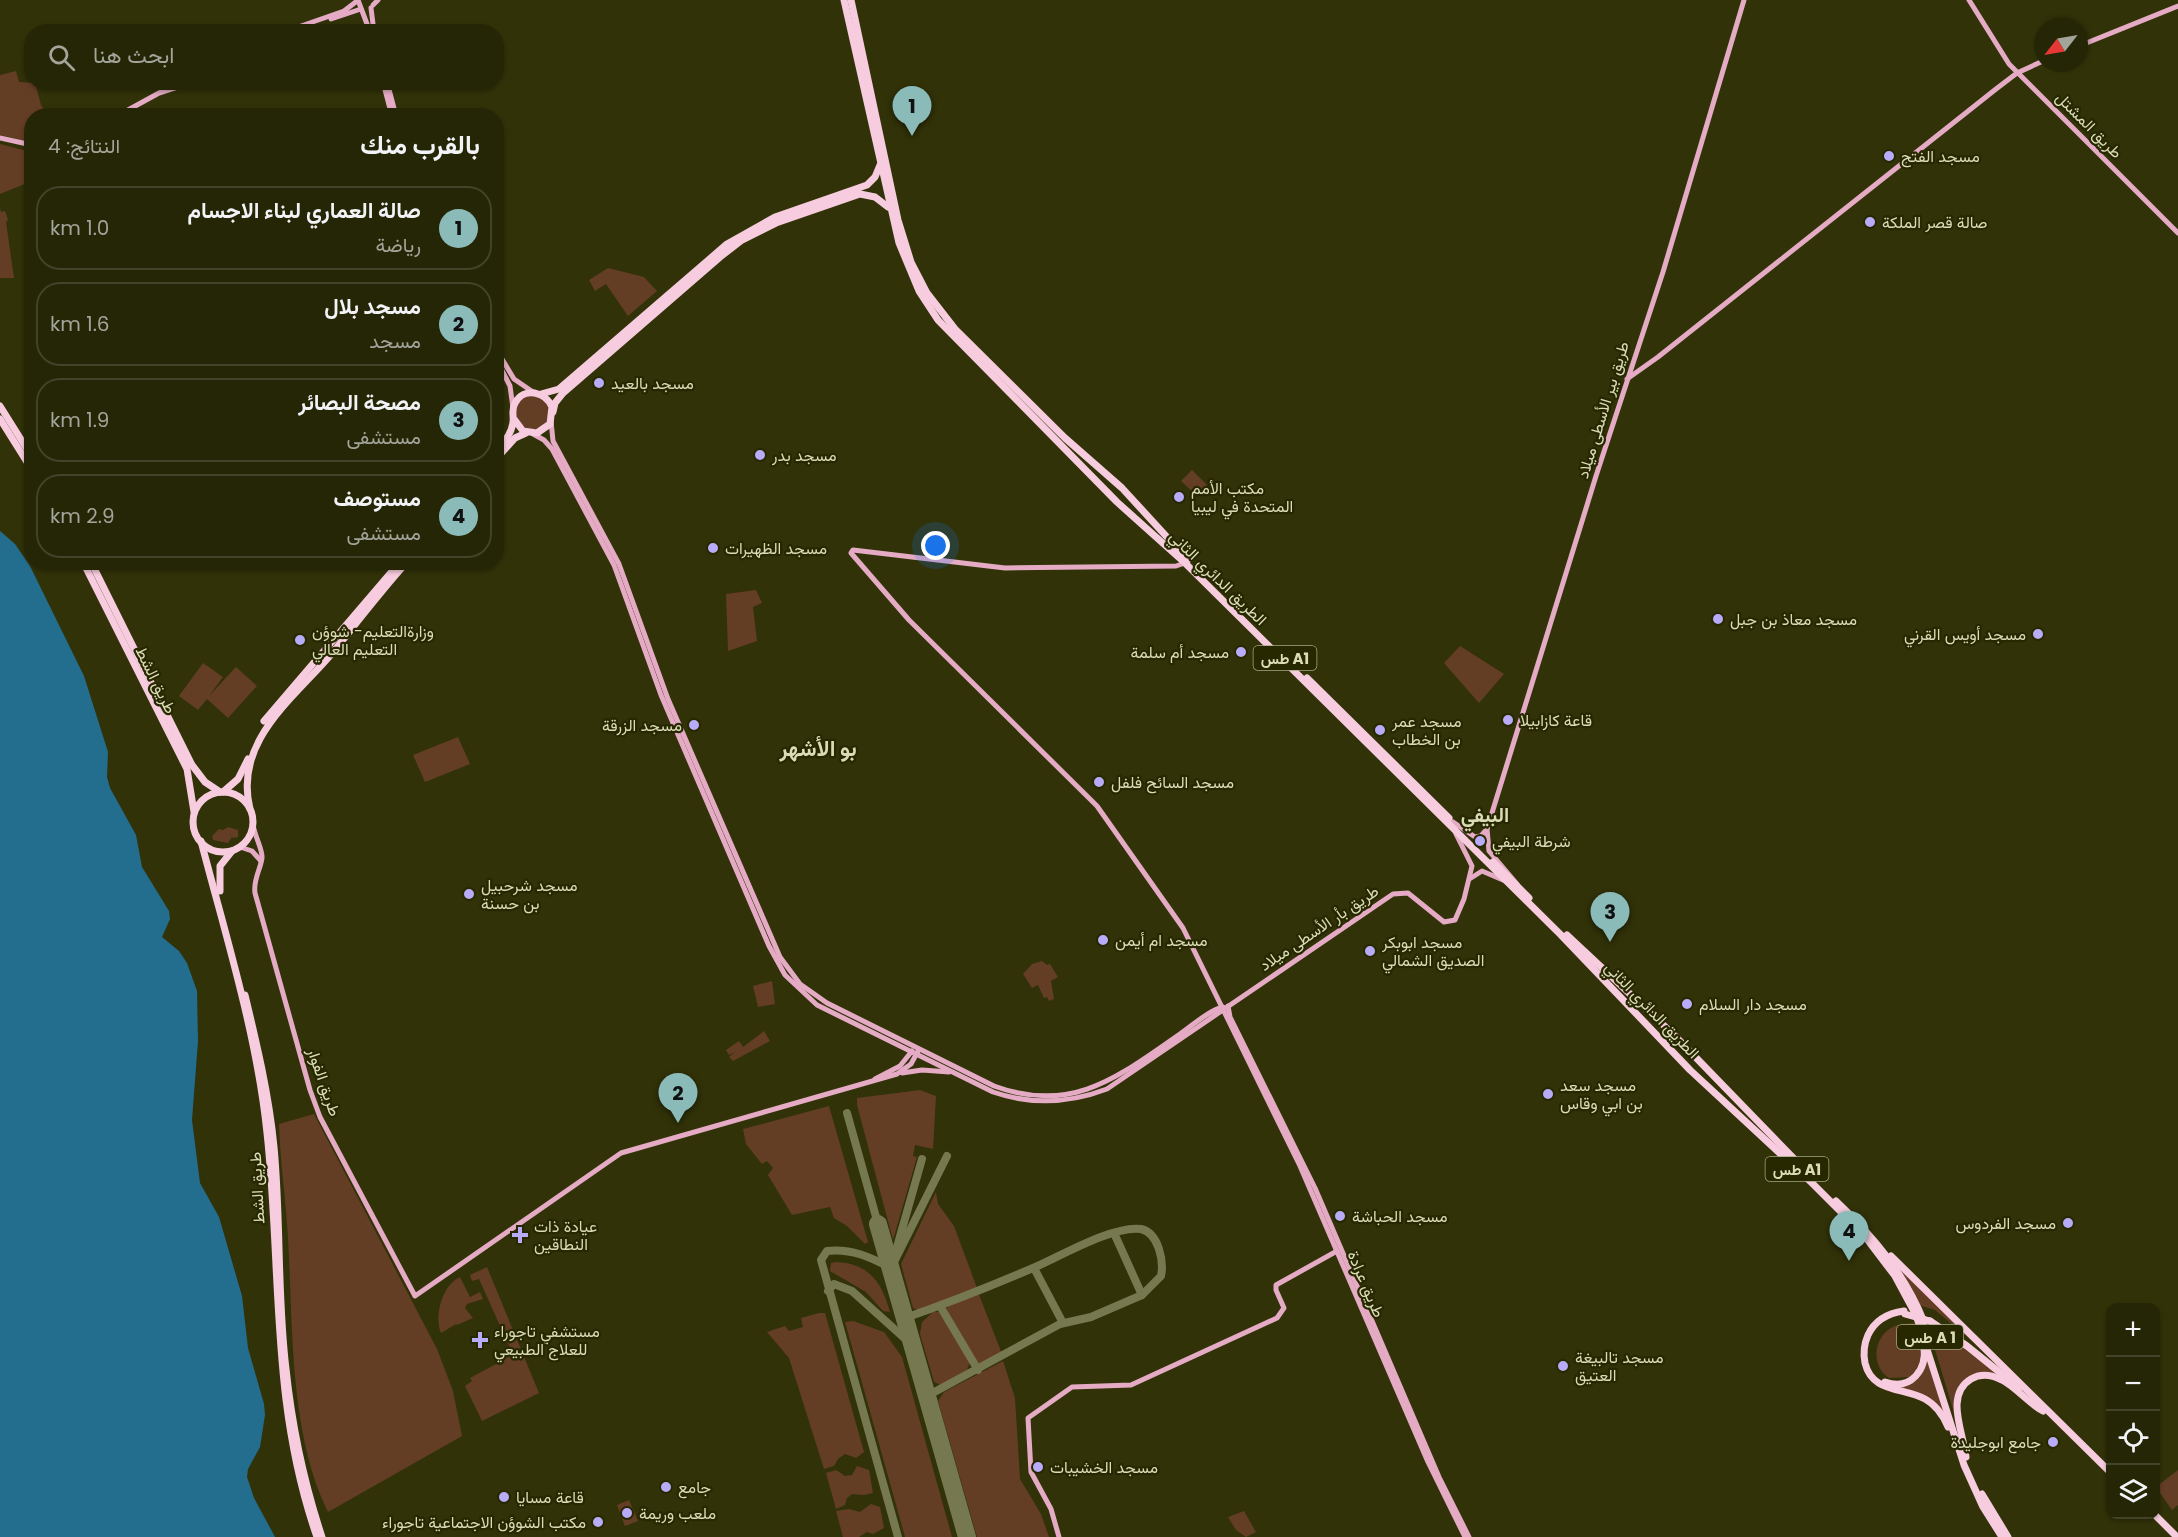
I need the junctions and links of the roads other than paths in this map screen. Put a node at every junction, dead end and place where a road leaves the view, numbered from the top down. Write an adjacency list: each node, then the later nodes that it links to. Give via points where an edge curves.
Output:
1 (378, 0): 7 (main road)
2 (844, 0): 28 (highway, الطريق الدائري الثاني / طس A1)
3 (851, 0): 45 (highway, الطريق الدائري الثاني / طس A1, via 898,220 918,276 955,329)
4 (1744, 0): 34 (main road, طريق بير الأسطى ميلاد)
5 (1969, 0): 17 (main road, طريق المشتل, via 2000,53)
6 (357, 1): 9 (main road); 10 (main road)
7 (372, 4): 9 (main road); 14 (main road)
8 (2178, 6): 15 (main road)
9 (362, 10): 10 (main road); 13 (main road)
10 (328, 18): 11 (main road); 12 (main road)
11 (310, 24)
12 (313, 24)
13 (368, 24)
14 (372, 24)
15 (2088, 42)
16 (2034, 65): 17 (main road)
17 (2017, 73): 31 (main road, طريق المشتل); 34 (main road)
18 (160, 90): 22 (main road)
19 (168, 90): 23 (main road)
20 (385, 90): 24 (main road)
21 (389, 90): 25 (main road)
22 (125, 108)
23 (132, 108)
24 (390, 108)
25 (394, 108)
26 (0, 140): 27 (main road)
27 (24, 145)
28 (880, 161): 29 (highway, via 870,183); 30 (highway, الطريق الدائري الثاني / طس A1)
29 (846, 196): 30 (highway, via 875,197 888,206); 36 (highway, via 776,223 736,244)
30 (892, 216): 50 (highway, الطريق الدائري الثاني / طس A1, via 905,262 938,320)
31 (2178, 233)
32 (504, 362): 35 (main road, via 514,379)
33 (504, 374): 38 (main road)
34 (1627, 379): 63 (main road, طريق بير الأسطى ميلاد)
35 (537, 393): 36 (highway); 38 (highway, via 522,396); 39 (highway, via 548,400)
36 (555, 396): 39 (highway)
37 (0, 406): 47 (highway)
38 (513, 409): 41 (highway)
39 (553, 412): 42 (highway)
40 (0, 418): 49 (highway)
41 (514, 419): 43 (highway, via 520,429); 44 (highway)
42 (552, 420): 43 (highway, via 544,430); 76 (main road, via 553,441 619,564 668,699 781,960 813,995)
43 (530, 433): 44 (highway); 76 (main road, via 552,449 607,549 661,695 776,962 817,1005)
44 (514, 434): 46 (highway); 48 (highway)
45 (1065, 438): 50 (highway, via 1111,486 1107,487); 52 (highway, الطريق الدائري الثاني / طس A1, via 1122,488)
46 (504, 443)
47 (24, 444)
48 (504, 448)
49 (24, 457)
50 (1079, 463): 51 (highway, الطريق الدائري الثاني / طس A1)
51 (1145, 527): 52 (highway, via 1127,502); 53 (highway, الطريق الدائري الثاني / طس A1)
52 (1164, 535): 62 (highway, الطريق الدائري الثاني / طس A1)
53 (1185, 563): 62 (highway, الطريق الدائري الثاني / طس A1); 73 (main road, طريق عرادة, via 1005,568 854,550 851,553 909,620 1105,816 1190,938)
54 (87, 570): 60 (highway, طريق الشط, via 187,769)
55 (95, 570): 58 (highway, طريق الشط, via 192,765 205,782)
56 (392, 570): 58 (highway, via 274,707 241,774)
57 (400, 570): 59 (highway, via 266,726 248,771)
58 (221, 792): 59 (highway, via 234,794); 60 (highway, via 209,795)
59 (250, 809): 61 (highway)
60 (194, 812): 64 (highway, via 193,828)
61 (253, 824): 65 (highway, via 248,840); 67 (main road, طريق الفوار)
62 (1453, 826): 63 (main road, via 1475,837); 68 (main road, طريق بأر الأسطى ميلاد, via 1470,858); 69 (highway, الطريق الدائري الثاني / طس A1); 70 (highway, الطريق الدائري الثاني / طس A1)
63 (1487, 829): 70 (main road, via 1489,851)
64 (201, 842): 66 (highway, via 214,851); 96 (highway, طريق الشط, via 263,1097 270,1158 280,1370 300,1481)
65 (240, 847): 66 (highway); 67 (main road, via 252,851)
66 (232, 852): 97 (highway, طريق الشط, via 220,866 218,884 268,1099 275,1158 285,1367 304,1472)
67 (261, 861): 79 (main road, طريق الفوار, via 255,893 315,1104 415,1296 621,1153)
68 (1471, 878): 69 (main road, via 1482,871); 72 (main road, طريق بأر الأسطى ميلاد, via 1460,913 1451,922 1444,922 1407,893 1393,894)
69 (1506, 882): 71 (highway, الطريق الدائري الثاني / طس A1)
70 (1519, 888): 75 (highway, الطريق الدائري الثاني / طس A1)
71 (1578, 953): 75 (highway, via 1671,1046 1683,1052); 82 (highway, الطريق الدائري الثاني / طس A1, via 1684,1064)
72 (1228, 1006): 73 (main road, طريق بأر الأسطى ميلاد); 80 (main road)
73 (1222, 1010): 74 (main road, طريق بأر الأسطى ميلاد); 80 (main road, طريق عرادة)
74 (1207, 1019): 76 (main road, via 1110,1081 1064,1095 1005,1090); 77 (main road, via 1118,1082 1083,1097 1058,1101 1022,1099 993,1092)
75 (1658, 1022): 81 (highway, الطريق الدائري الثاني / طس A1)
76 (915, 1050): 77 (main road); 78 (main road, via 907,1068); 79 (main road, via 900,1066)
77 (955, 1073): 78 (main road, via 922,1070)
78 (897, 1074): 79 (main road)
79 (874, 1079)
80 (1263, 1084): 83 (main road, طريق عرادة)
81 (1742, 1104): 82 (highway, via 1700,1070); 84 (highway, الطريق الدائري الثاني / طس A1)
82 (1734, 1110): 88 (highway, الطريق الدائري الثاني / طس A1, via 1883,1260)
83 (1324, 1216): 85 (main road, طريق عرادة); 87 (main road)
84 (1866, 1230): 89 (highway); 91 (highway, الطريق الدائري الثاني / طس A 1, via 1902,1278 1922,1316)
85 (1337, 1251): 87 (main road, طريق عرادة); 98 (main road, via 1277,1284 1275,1289 1284,1308 1277,1318 1138,1383 1072,1387 1028,1419 1031,1472 1051,1509)
86 (1905, 1312): 88 (highway, via 1885,1321 1869,1341 1869,1365 1881,1381 1903,1384 1921,1370 1925,1349); 89 (highway, bridge, via 1924,1314); 90 (highway, bridge, via 1930,1321 1986,1361); 91 (highway, via 1883,1318 1869,1332 1864,1350 1866,1368 1881,1385 1919,1396 1937,1408)
87 (1368, 1317): 99 (main road, طريق عرادة, via 1439,1488); 100 (main road)
88 (1918, 1319): 91 (highway, الطريق الدائري الثاني / طس A 1)
89 (2005, 1368): 92 (highway)
90 (2043, 1411): 91 (highway, via 1998,1378 1985,1375 1970,1380 1957,1401); 93 (highway)
91 (1964, 1457): 101 (highway, الطريق الدائري الثاني / طس A 1, via 1980,1500); 102 (highway, الطريق الدائري الثاني / طس A 1)
92 (2106, 1468)
93 (2106, 1474)
94 (2152, 1519): 103 (highway)
95 (2158, 1519): 104 (highway)
96 (316, 1537)
97 (322, 1537)
98 (1059, 1537)
99 (1465, 1537)
100 (1469, 1537)
101 (2002, 1537)
102 (2008, 1537)
103 (2171, 1537)
104 (2177, 1537)

